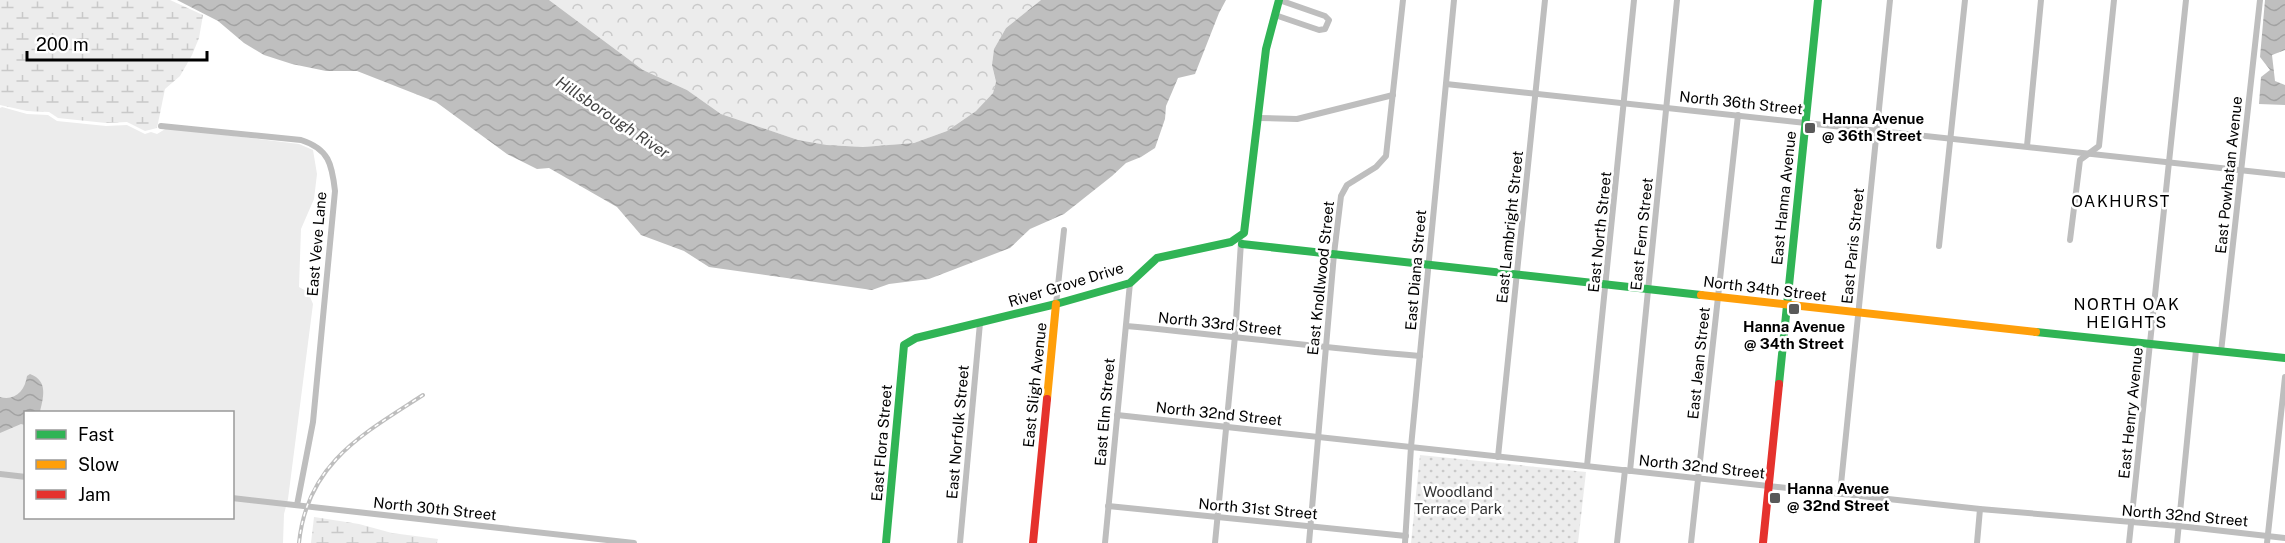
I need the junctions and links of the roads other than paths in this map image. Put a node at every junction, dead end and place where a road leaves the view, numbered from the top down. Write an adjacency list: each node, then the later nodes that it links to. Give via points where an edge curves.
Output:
1 (1279, 0): 14 (street); 14 (street, via 1325,16 1328,25 1320,30)
2 (1402, 0): 17 (street, East Knollwood Street)
3 (1454, 0): 15 (street, East Diana Street)
4 (1545, 0): 16 (street, East Lambright Street)
5 (1634, 0): 18 (street, East North Street)
6 (1677, 0): 19 (street, East Fern Street)
7 (1818, 0): 22 (street, East Hanna Avenue)
8 (1890, 0): 24 (street, East Paris Street)
9 (1965, 0): 25 (street)
10 (2041, 0): 26 (street)
11 (2114, 0): 27 (street, via 2099,146)
12 (2186, 0): 28 (street, East Henry Avenue)
13 (2260, 0): 29 (street, East Powhatan Avenue)
14 (1275, 15): 21 (street, via 1266,49)
15 (1446, 84): 16 (street, North 36th Street); 36 (street, East Diana Street)
16 (1535, 93): 18 (street, North 36th Street); 37 (street, East Lambright Street)
17 (1393, 95): 21 (street, via 1297,119); 35 (street, East Knollwood Street, via 1386,156 1347,185 1341,196)
18 (1625, 103): 19 (street, North 36th Street); 39 (street, East North Street)
19 (1667, 107): 20 (street, North 36th Street); 40 (street, East Fern Street)
20 (1738, 115): 22 (street, North 36th Street); 41 (street, East Jean Street)
21 (1258, 118): 33 (street, via 1246,227)
22 (1806, 122): 24 (street, North 36th Street); 43 (street, East Hanna Avenue)
23 (161, 126): 69 (street, East Veve Lane, via 301,140 324,153 333,171 335,191 313,422)
24 (1876, 129): 25 (street, North 36th Street); 44 (street, East Paris Street)
25 (1951, 138): 26 (street, North 36th Street); 34 (street)
26 (2027, 146): 27 (street, North 36th Street)
27 (2090, 154): 28 (street, North 36th Street); 32 (street, via 2080,160)
28 (2169, 162): 29 (street, North 36th Street); 48 (street, East Henry Avenue)
29 (2242, 170): 30 (street, North 36th Street); 52 (street, East Powhatan Avenue)
30 (2285, 175)
31 (1064, 230): 42 (street, East Sligh Avenue)
32 (2070, 240)
33 (1240, 241): 35 (street, North 34th Street); 38 (street, River Grove Drive, via 1157,258); 47 (street)
34 (1940, 246)
35 (1334, 254): 36 (street, North 34th Street); 50 (street, East Knollwood Street)
36 (1428, 265): 37 (street, North 34th Street); 53 (street, East Diana Street)
37 (1517, 274): 39 (street, North 34th Street); 60 (street, East Lambright Street)
38 (1130, 283): 42 (street, River Grove Drive); 46 (street, East Elm Street)
39 (1606, 284): 40 (street, North 34th Street); 61 (street, East North Street)
40 (1649, 289): 41 (street, North 34th Street); 62 (street, East Fern Street)
41 (1718, 296): 43 (street, North 34th Street); 65 (street, East Jean Street)
42 (1056, 304): 45 (street, River Grove Drive); 82 (street, East Sligh Avenue)
43 (1787, 304): 44 (street, North 34th Street); 66 (street, East Hanna Avenue)
44 (1858, 314): 48 (street, North 34th Street); 67 (street, East Paris Street)
45 (980, 323): 49 (street, River Grove Drive, via 916,338); 81 (street, East Norfolk Street)
46 (1126, 326): 47 (street, North 33rd Street); 56 (street, East Elm Street)
47 (1235, 336): 50 (street, North 33rd Street); 57 (street)
48 (2150, 344): 51 (street, North 34th Street); 73 (street, East Henry Avenue)
49 (904, 345): 80 (street, East Flora Street)
50 (1326, 348): 53 (street, North 33rd Street); 58 (street, East Knollwood Street)
51 (2196, 350): 52 (street, North 34th Street); 75 (street)
52 (2221, 352): 54 (street, North 34th Street)
53 (1420, 356): 59 (street, East Diana Street)
54 (2285, 358)
55 (2285, 376): 78 (street)
56 (1117, 415): 57 (street, North 32nd Street); 70 (street, East Elm Street)
57 (1226, 427): 58 (street, North 32nd Street); 72 (street)
58 (1317, 438): 59 (street, North 32nd Street); 74 (street, East Knollwood Street)
59 (1411, 447): 60 (street, North 32nd Street); 77 (street, East Diana Street)
60 (1498, 456): 61 (street, North 32nd Street)
61 (1587, 466): 62 (street, North 32nd Street)
62 (1627, 471): 65 (street, North 32nd Street); 86 (street, East Fern Street)
63 (0, 474): 64 (street)
64 (24, 477)
65 (1698, 479): 66 (street, North 32nd Street); 87 (street, East Jean Street)
66 (1769, 486): 67 (street, North 32nd Street); 88 (street, East Hanna Avenue)
67 (1840, 494): 71 (street, North 32nd Street)
68 (234, 498): 69 (street, North 30th Street)
69 (297, 505): 79 (street, North 30th Street)
70 (1108, 506): 72 (street, North 31st Street); 83 (street, East Elm Street)
71 (1980, 509): 73 (street, North 32nd Street); 89 (street)
72 (1217, 517): 74 (street, North 31st Street); 84 (street)
73 (2131, 523): 75 (street, North 32nd Street); 90 (street, East Henry Avenue)
74 (1311, 526): 77 (street, North 31st Street); 85 (street, East Knollwood Street)
75 (2178, 526): 78 (street, North 32nd Street); 91 (street)
76 (2285, 538): 78 (street, North 32nd Street)
77 (1406, 539)
78 (2267, 540)
79 (634, 543)
80 (886, 543)
81 (960, 543)
82 (1033, 543)
83 (1105, 543)
84 (1215, 543)
85 (1309, 543)
86 (1617, 543)
87 (1691, 543)
88 (1763, 543)
89 (1977, 543)
90 (2128, 543)
91 (2177, 543)

